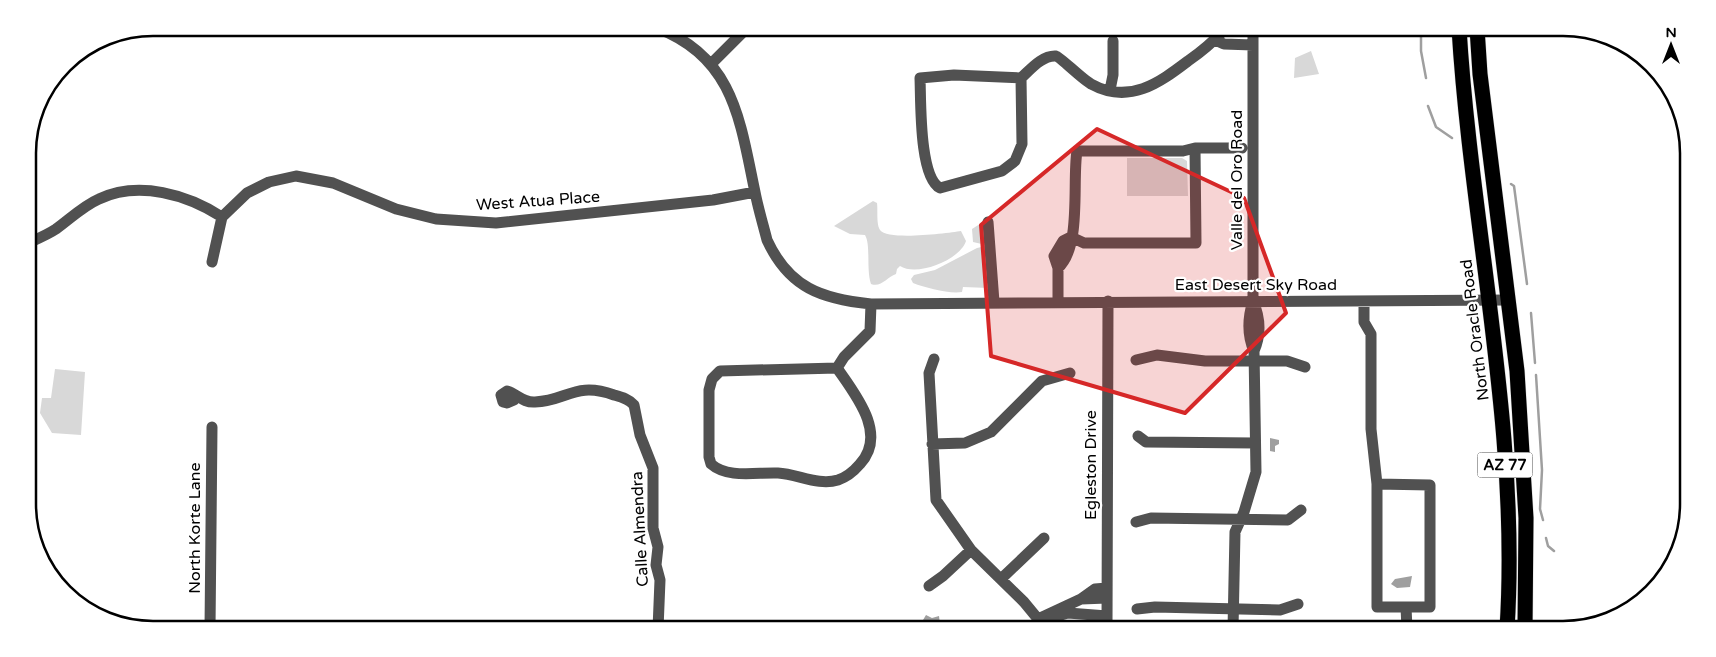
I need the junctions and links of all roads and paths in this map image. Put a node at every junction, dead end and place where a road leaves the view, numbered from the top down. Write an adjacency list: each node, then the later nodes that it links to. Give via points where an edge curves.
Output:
1 (1218, 36): 7 (street)
2 (1253, 36): 9 (street, Valle del Oro Road)
3 (1459, 36): 26 (highway, North Oracle Road / AZ 77, via 1462,88)
4 (1478, 36): 21 (highway, AZ 77)
5 (678, 37): 10 (street, East Desert Sky Road)
6 (738, 37): 10 (street)
7 (1215, 40): 9 (street, via 1224,44); 12 (street, via 1159,83 1136,91)
8 (1113, 41): 12 (street)
9 (1253, 45): 24 (street, Valle del Oro Road)
10 (711, 64): 15 (street, East Desert Sky Road, via 736,105)
11 (1021, 78): 11 (street, via 954,75 920,78 924,155 935,185 946,187 1002,171 1015,161 1022,144); 12 (street, via 1040,61 1053,56 1060,58 1085,81)
12 (1110, 90)
13 (1195, 148): 14 (street); 18 (street, via 1183,151 1076,151 1075,215); 18 (street, via 1196,243 1084,244)
14 (1242, 148)
15 (755, 192): 16 (street, West Atua Place, via 713,200 496,223 436,219 396,209 333,183 296,176 269,182 247,193); 28 (street, East Desert Sky Road, via 767,240 776,260 822,296)
16 (222, 218): 19 (street, via 184,197 129,191 100,198 55,230); 20 (street)
17 (988, 222): 27 (street)
18 (1071, 238): 22 (street, via 1062,241 1054,256 1058,268)
19 (37, 239)
20 (212, 262)
21 (1509, 300): 26 (street, East Desert Sky Road); 45 (highway, AZ 77, via 1519,391)
22 (1058, 301): 23 (street, East Desert Sky Road); 27 (street, East Desert Sky Road)
23 (1108, 301): 24 (street, East Desert Sky Road); 50 (street, Egleston Drive)
24 (1253, 301): 25 (street, East Desert Sky Road); 29 (street, Valle del Oro Road, via 1258,312 1259,340)
25 (1364, 301): 26 (street, East Desert Sky Road); 41 (street, via 1364,322 1372,334 1371,429)
26 (1490, 301): 40 (highway, North Oracle Road / AZ 77)
27 (999, 302): 28 (street, East Desert Sky Road)
28 (871, 304): 33 (street, via 870,331 844,356)
29 (1254, 356): 31 (street, via 1205,361 1157,355); 32 (street); 38 (street, Valle del Oro Road)
30 (934, 359): 39 (street, via 929,373)
31 (1136, 360)
32 (1305, 367)
33 (837, 368): 33 (street, via 720,371 712,378 709,390 711,464 727,473 779,473 820,482 838,480 851,474 864,460 871,442 867,415)
34 (1070, 373): 39 (street, via 1042,381 991,432 965,443)
35 (516, 397): 67 (street, Calle Almendra, via 536,402 589,389 606,392 634,404 640,435 653,468 653,528 660,580)
36 (212, 427): 66 (street, North Korte Lane)
37 (1138, 436): 38 (street, via 1146,442)
38 (1255, 443): 43 (street, Valle del Oro Road, via 1255,478)
39 (932, 444): 47 (street, via 936,500)
40 (1504, 455): 45 (highway, via 1513,464 1516,525); 64 (highway, North Oracle Road / AZ 77)
41 (1377, 484): 53 (street, via 1377,607); 53 (street, via 1430,485 1430,607)
42 (1301, 510): 43 (street, via 1288,520)
43 (1240, 521): 44 (street, via 1151,518); 55 (street, Valle del Oro Road, via 1234,543)
44 (1136, 522)
45 (1527, 533): 65 (highway, AZ 77)
46 (1044, 538): 48 (street)
47 (971, 550): 48 (street); 49 (street)
48 (1002, 578): 58 (street)
49 (929, 586)
50 (1107, 593): 51 (street); 57 (street, Egleston Drive)
51 (1081, 599): 56 (street); 59 (street)
52 (1298, 604): 55 (street, via 1280,610)
53 (1406, 607): 63 (street)
54 (1137, 608): 55 (street)
55 (1234, 610): 62 (street, Valle del Oro Road)
56 (1088, 614): 57 (street); 60 (street, via 1068,612)
57 (1107, 616): 61 (street, Egleston Drive)
58 (1036, 620)
59 (1045, 620)
60 (1048, 620)
61 (1107, 620)
62 (1233, 620)
63 (1407, 620)
64 (1507, 620)
65 (1526, 620)
66 (210, 621)
67 (658, 621)

